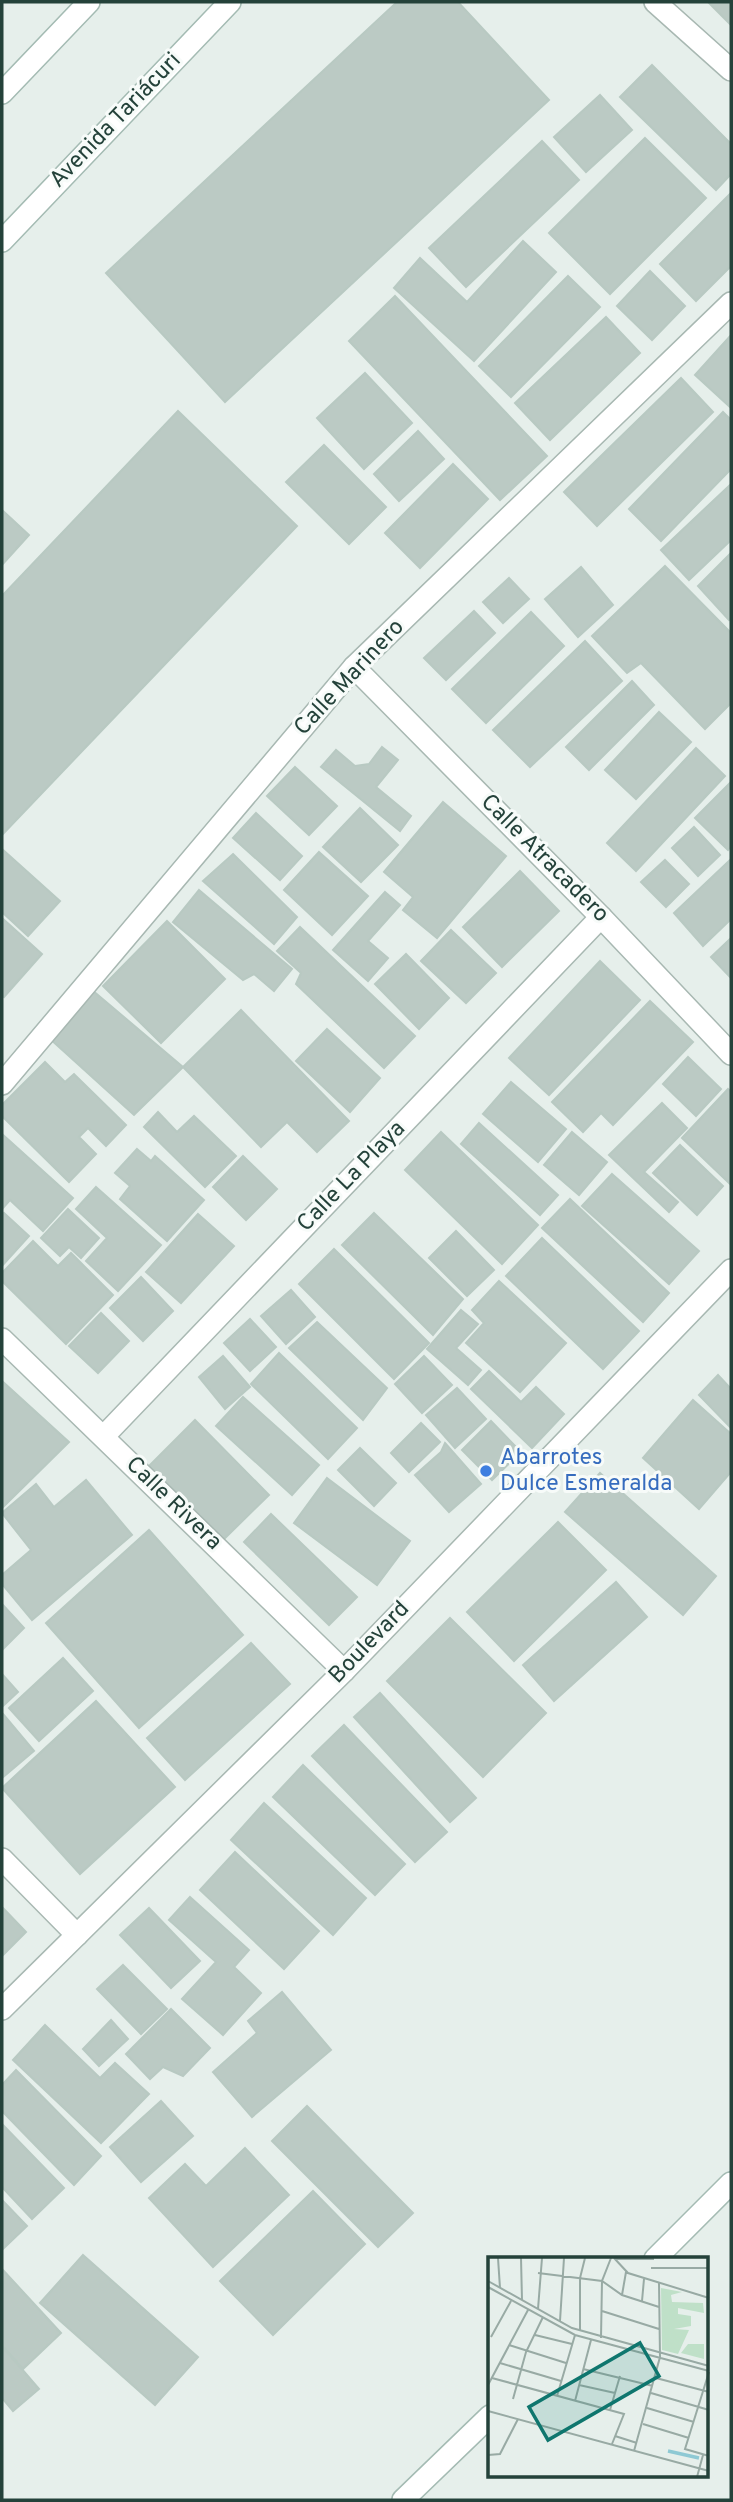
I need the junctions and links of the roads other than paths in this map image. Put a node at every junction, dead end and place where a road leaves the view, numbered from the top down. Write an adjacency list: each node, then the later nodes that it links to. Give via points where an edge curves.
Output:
1 (89, 2): 5 (street)
2 (230, 2): 6 (street, Avenida Tariácuri)
3 (654, 2): 4 (street)
4 (731, 70)
5 (2, 93)
6 (2, 241)
7 (731, 303): 8 (street, Calle Marinero)
8 (354, 667): 9 (street, Calle Atracadero); 11 (street, Calle Marinero)
9 (601, 917): 10 (street, Calle Atracadero); 14 (street, Calle La Playa)
10 (731, 1054)
11 (2, 1084)
12 (731, 1270): 15 (street, Boulevard)
13 (2, 1339): 14 (street, Calle Rivera)
14 (104, 1436): 15 (street, Calle Rivera)
15 (344, 1671): 17 (street, Boulevard)
16 (2, 1859): 17 (street)
17 (77, 1935): 18 (street, Boulevard)
18 (2, 2009)
19 (731, 2183): 20 (street)
20 (657, 2257)
21 (488, 2418): 22 (street)
22 (403, 2500)

